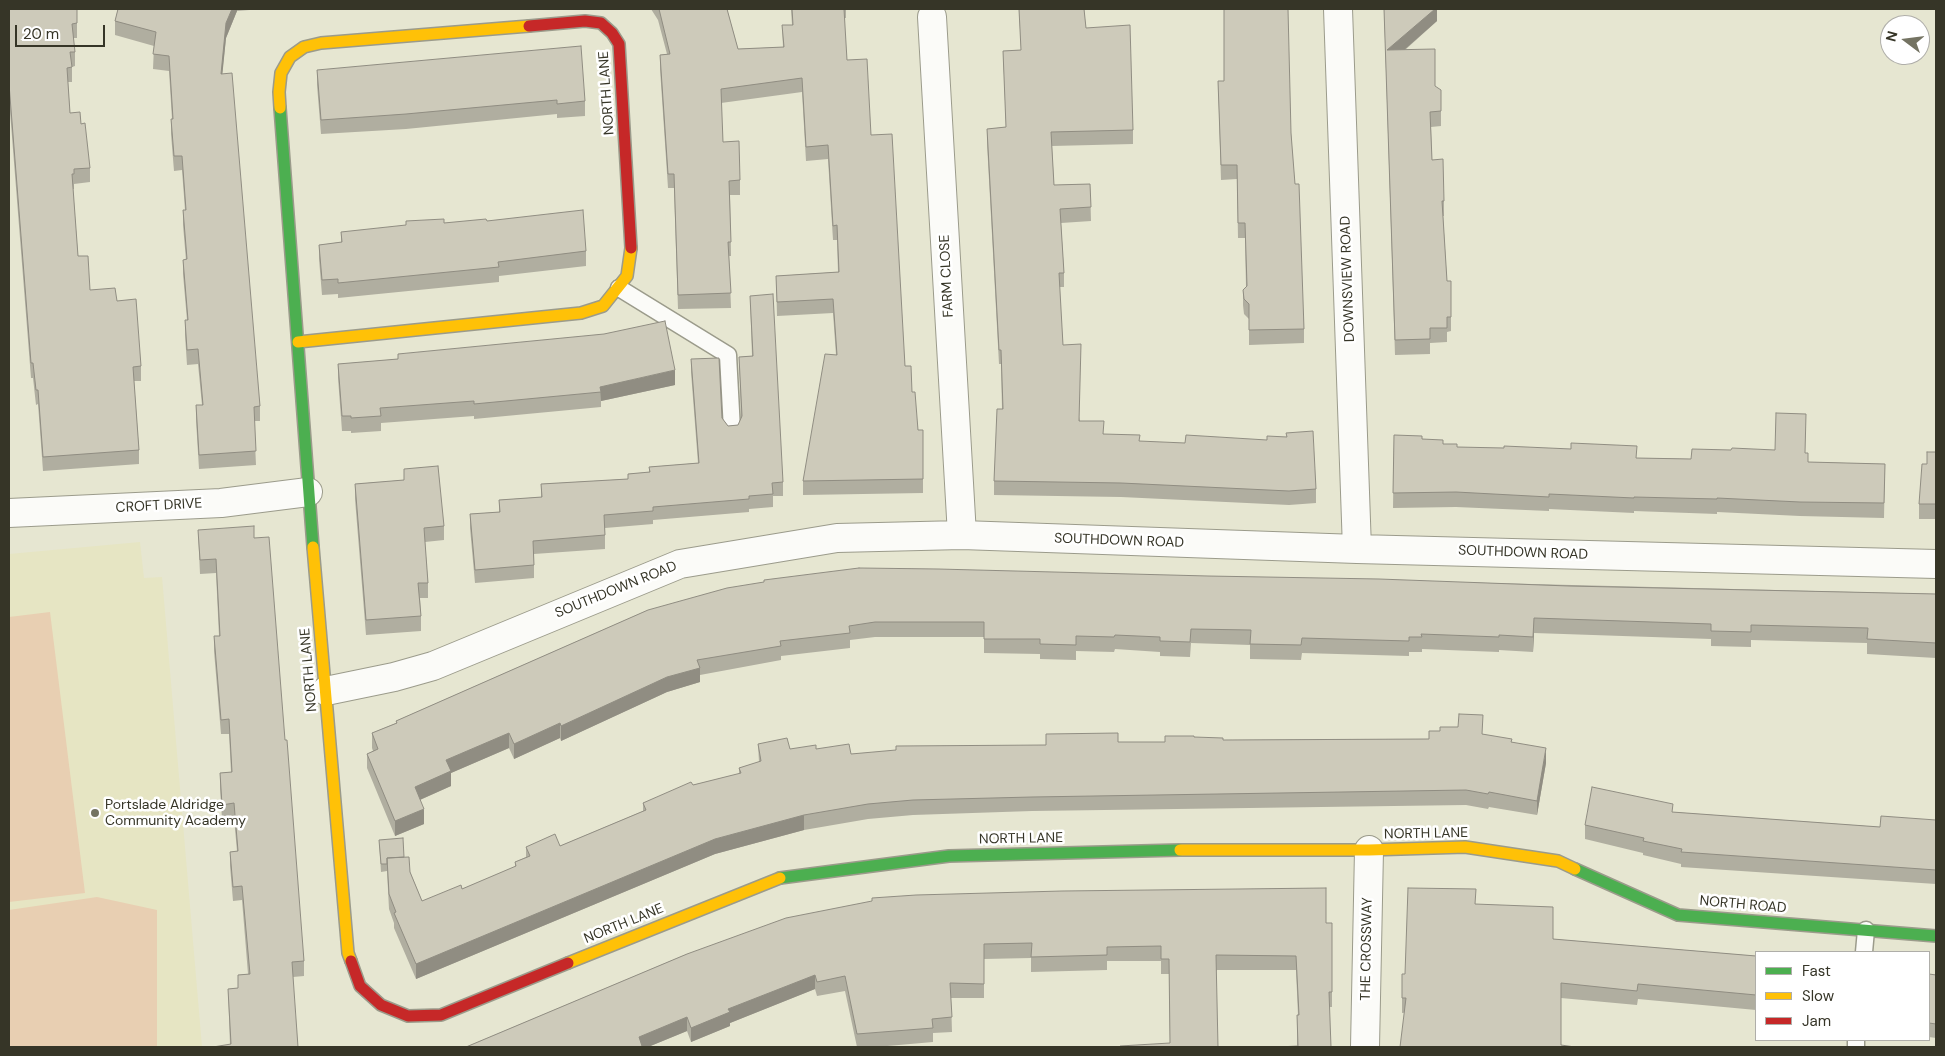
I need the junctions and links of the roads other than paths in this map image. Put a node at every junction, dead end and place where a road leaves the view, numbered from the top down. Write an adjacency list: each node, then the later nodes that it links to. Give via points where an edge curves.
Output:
1 (1338, 9): 9 (street, DOWNSVIEW ROAD)
2 (932, 16): 8 (street, FARM CLOSE)
3 (619, 288): 4 (street, NORTH LANE, via 604,306 581,313); 4 (street, NORTH LANE, via 627,276 631,253 621,58 619,44 602,23 584,20 321,43 304,47 290,57 281,73 279,92); 5 (lane, via 728,355)
4 (298, 342): 6 (street, NORTH LANE)
5 (732, 430)
6 (308, 492): 7 (street, CROFT DRIVE, via 221,503); 11 (street, NORTH LANE)
7 (9, 513)
8 (962, 535): 9 (street, SOUTHDOWN ROAD); 11 (street, SOUTHDOWN ROAD, via 837,538 680,564 433,666)
9 (1357, 549): 10 (street, SOUTHDOWN ROAD)
10 (1936, 564)
11 (326, 691): 12 (street, NORTH LANE, via 348,953 360,986 381,1005 408,1016 440,1015 777,878 949,856 1166,850)
12 (1368, 850): 13 (street, NORTH LANE, via 1466,847); 17 (street, THE CROSSWAY)
13 (1558, 861): 14 (street, NORTH ROAD, via 1678,915)
14 (1866, 930): 15 (street, NORTH ROAD); 16 (lane)
15 (1936, 936)
16 (1864, 951)
17 (1365, 1047)

